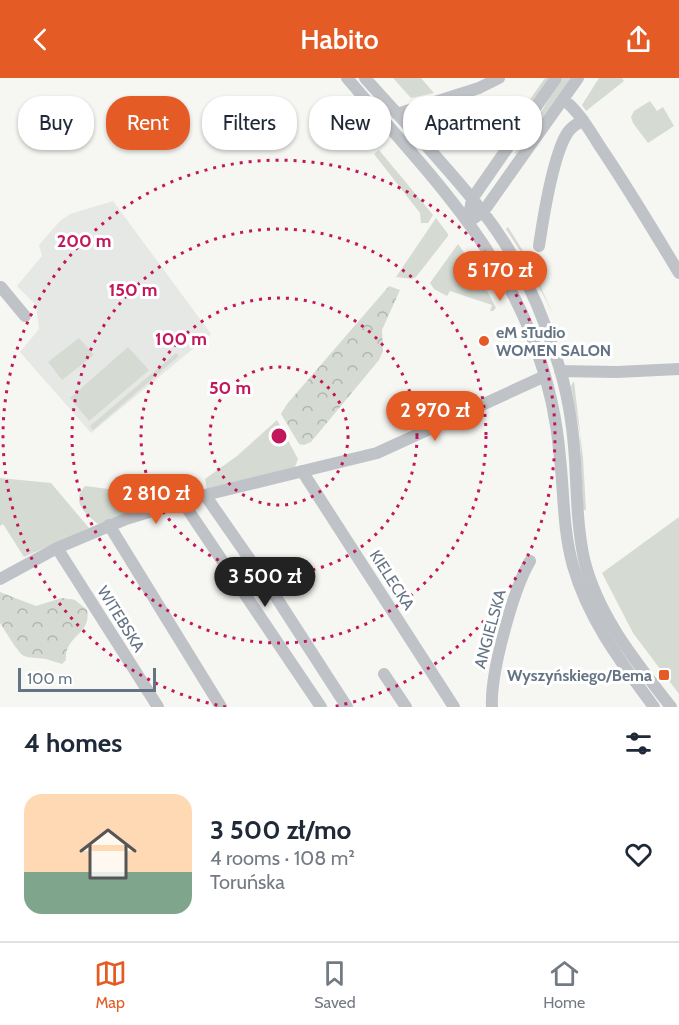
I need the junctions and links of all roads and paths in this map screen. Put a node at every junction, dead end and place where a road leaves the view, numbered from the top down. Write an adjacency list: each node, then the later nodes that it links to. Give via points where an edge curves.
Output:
1 (347, 78): 14 (street)
2 (365, 78): 8 (street)
3 (499, 78): 8 (street)
4 (556, 78): 6 (street)
5 (578, 78): 7 (street)
6 (542, 99)
7 (563, 99): 9 (street); 12 (street)
8 (397, 114): 13 (street)
9 (583, 120): 18 (street, via 567,133 562,145); 19 (street)
10 (507, 150): 15 (street)
11 (508, 150): 12 (street, via 510,157)
12 (522, 157): 16 (street)
13 (441, 164): 14 (street, via 440,171); 15 (street)
14 (429, 171): 17 (street)
15 (472, 199): 16 (street); 17 (street)
16 (483, 212): 17 (street); 21 (street)
17 (468, 222): 22 (street)
18 (538, 246)
19 (679, 273)
20 (1, 287): 23 (street)
21 (531, 293): 22 (street, via 522,292); 25 (street)
22 (515, 299): 26 (street)
23 (25, 316)
24 (679, 369): 25 (street)
25 (560, 371): 27 (street)
26 (545, 375): 28 (street); 31 (street, via 377,453)
27 (572, 433): 28 (street, via 564,438); 29 (street)
28 (558, 434): 30 (street)
29 (575, 458): 30 (street, via 567,453); 47 (street, via 578,522 592,584 618,637)
30 (560, 460): 46 (street, via 568,543 586,603 614,653)
31 (302, 471): 32 (street); 44 (street, KIELECKA)
32 (205, 495): 33 (street); 42 (street)
33 (182, 501): 34 (street); 41 (street)
34 (109, 525): 35 (street); 40 (street)
35 (57, 548): 37 (street); 39 (street, WITEBSKA)
36 (530, 561): 45 (street, ANGIELSKA, via 522,575 499,653)
37 (0, 579)
38 (384, 674): 43 (street)
39 (156, 706)
40 (221, 707)
41 (321, 707)
42 (347, 707)
43 (406, 707)
44 (454, 707)
45 (492, 707)
46 (654, 707)
47 (671, 707)

